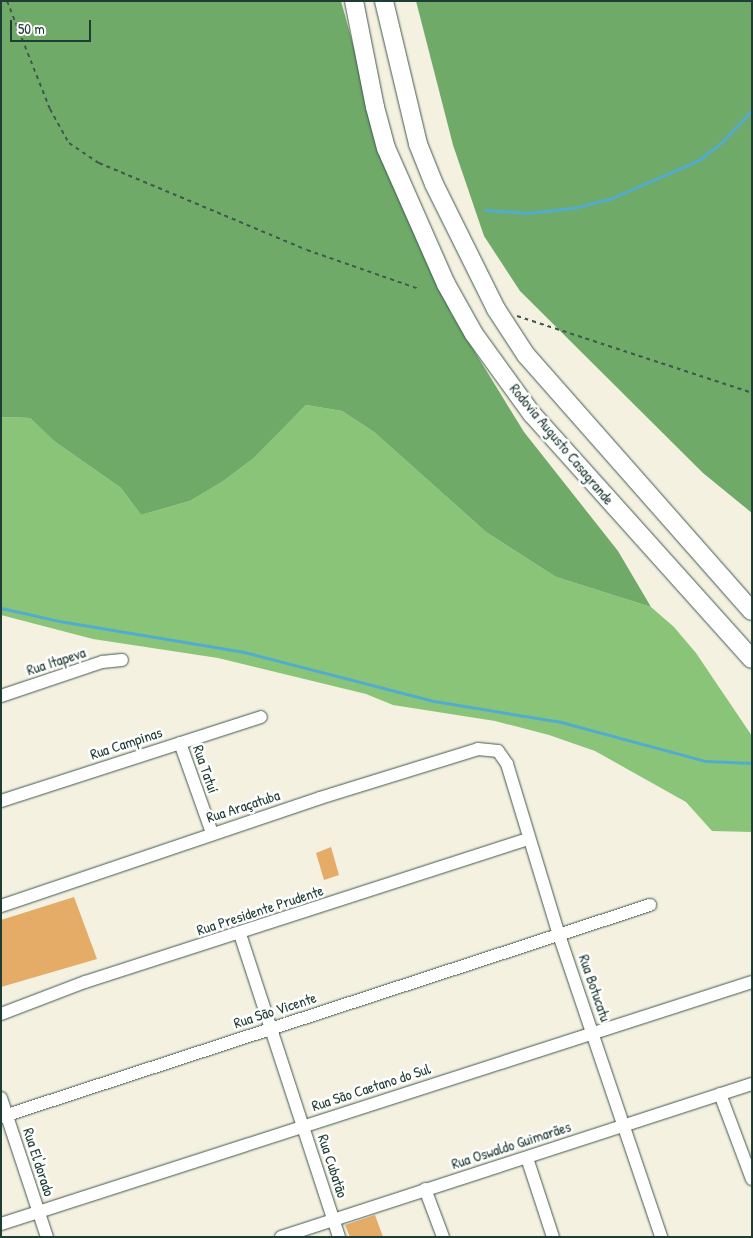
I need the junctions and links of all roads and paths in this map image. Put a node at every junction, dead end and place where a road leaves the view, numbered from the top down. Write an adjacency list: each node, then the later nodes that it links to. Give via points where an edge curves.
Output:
1 (6, 1): 4 (path, via 50,110 69,143 99,163 307,250)
2 (354, 1): 10 (main road, Rodovia Augusto Casagrande, via 386,148 446,284 474,334 532,414)
3 (384, 1): 5 (main road, via 405,100 434,184)
4 (420, 289)
5 (503, 310): 6 (path); 7 (path); 8 (main road, via 526,356)
6 (515, 319)
7 (752, 393)
8 (752, 611)
9 (122, 660): 11 (street, Rua Itapeva, via 102,662)
10 (752, 660)
11 (1, 696)
12 (261, 716): 13 (street, Rua Campinas)
13 (180, 743): 15 (street, Rua Campinas); 16 (street, Rua Tatuí)
14 (498, 751): 16 (street, Rua Araçatuba, via 478,749); 17 (street, Rua Botucatu, via 507,764)
15 (1, 801)
16 (212, 833): 19 (street, Rua Araçatuba)
17 (529, 839): 20 (street, Rua Presidente Prudente); 21 (street, Rua Botucatu)
18 (650, 905): 21 (street, Rua São Vicente)
19 (1, 906)
20 (240, 934): 23 (street, Rua Presidente Prudente, via 85,982); 24 (street, Rua Cubatão)
21 (559, 935): 24 (street, Rua São Vicente); 25 (street, Rua Botucatu)
22 (752, 982): 25 (street, Rua São Caetano do Sul)
23 (1, 1014)
24 (273, 1028): 29 (street, Rua São Vicente); 30 (street, Rua Cubatão)
25 (592, 1032): 30 (street, Rua São Caetano do Sul); 31 (street, Rua Botucatu)
26 (752, 1084): 27 (street, Rua Oswaldo Guimarães)
27 (720, 1094): 31 (street, Rua Oswaldo Guimarães); 33 (street)
28 (1, 1098): 29 (street, Rua El'dorado)
29 (4, 1116): 35 (street, Rua El'dorado)
30 (303, 1126): 35 (street, Rua São Caetano do Sul); 36 (street, Rua Cubatão)
31 (624, 1126): 32 (street, Rua Oswaldo Guimarães); 43 (street, Rua Botucatu)
32 (527, 1158): 34 (street, Rua Oswaldo Guimarães); 42 (street)
33 (752, 1179)
34 (425, 1190): 36 (street, Rua Oswaldo Guimarães); 41 (street)
35 (38, 1212): 37 (street, Rua São Caetano do Sul); 38 (street, Rua El'dorado)
36 (333, 1220): 39 (street, Rua Oswaldo Guimarães); 40 (street, Rua Cubatão)
37 (1, 1224)
38 (46, 1237)
39 (281, 1237)
40 (339, 1237)
41 (443, 1237)
42 (553, 1237)
43 (661, 1237)

